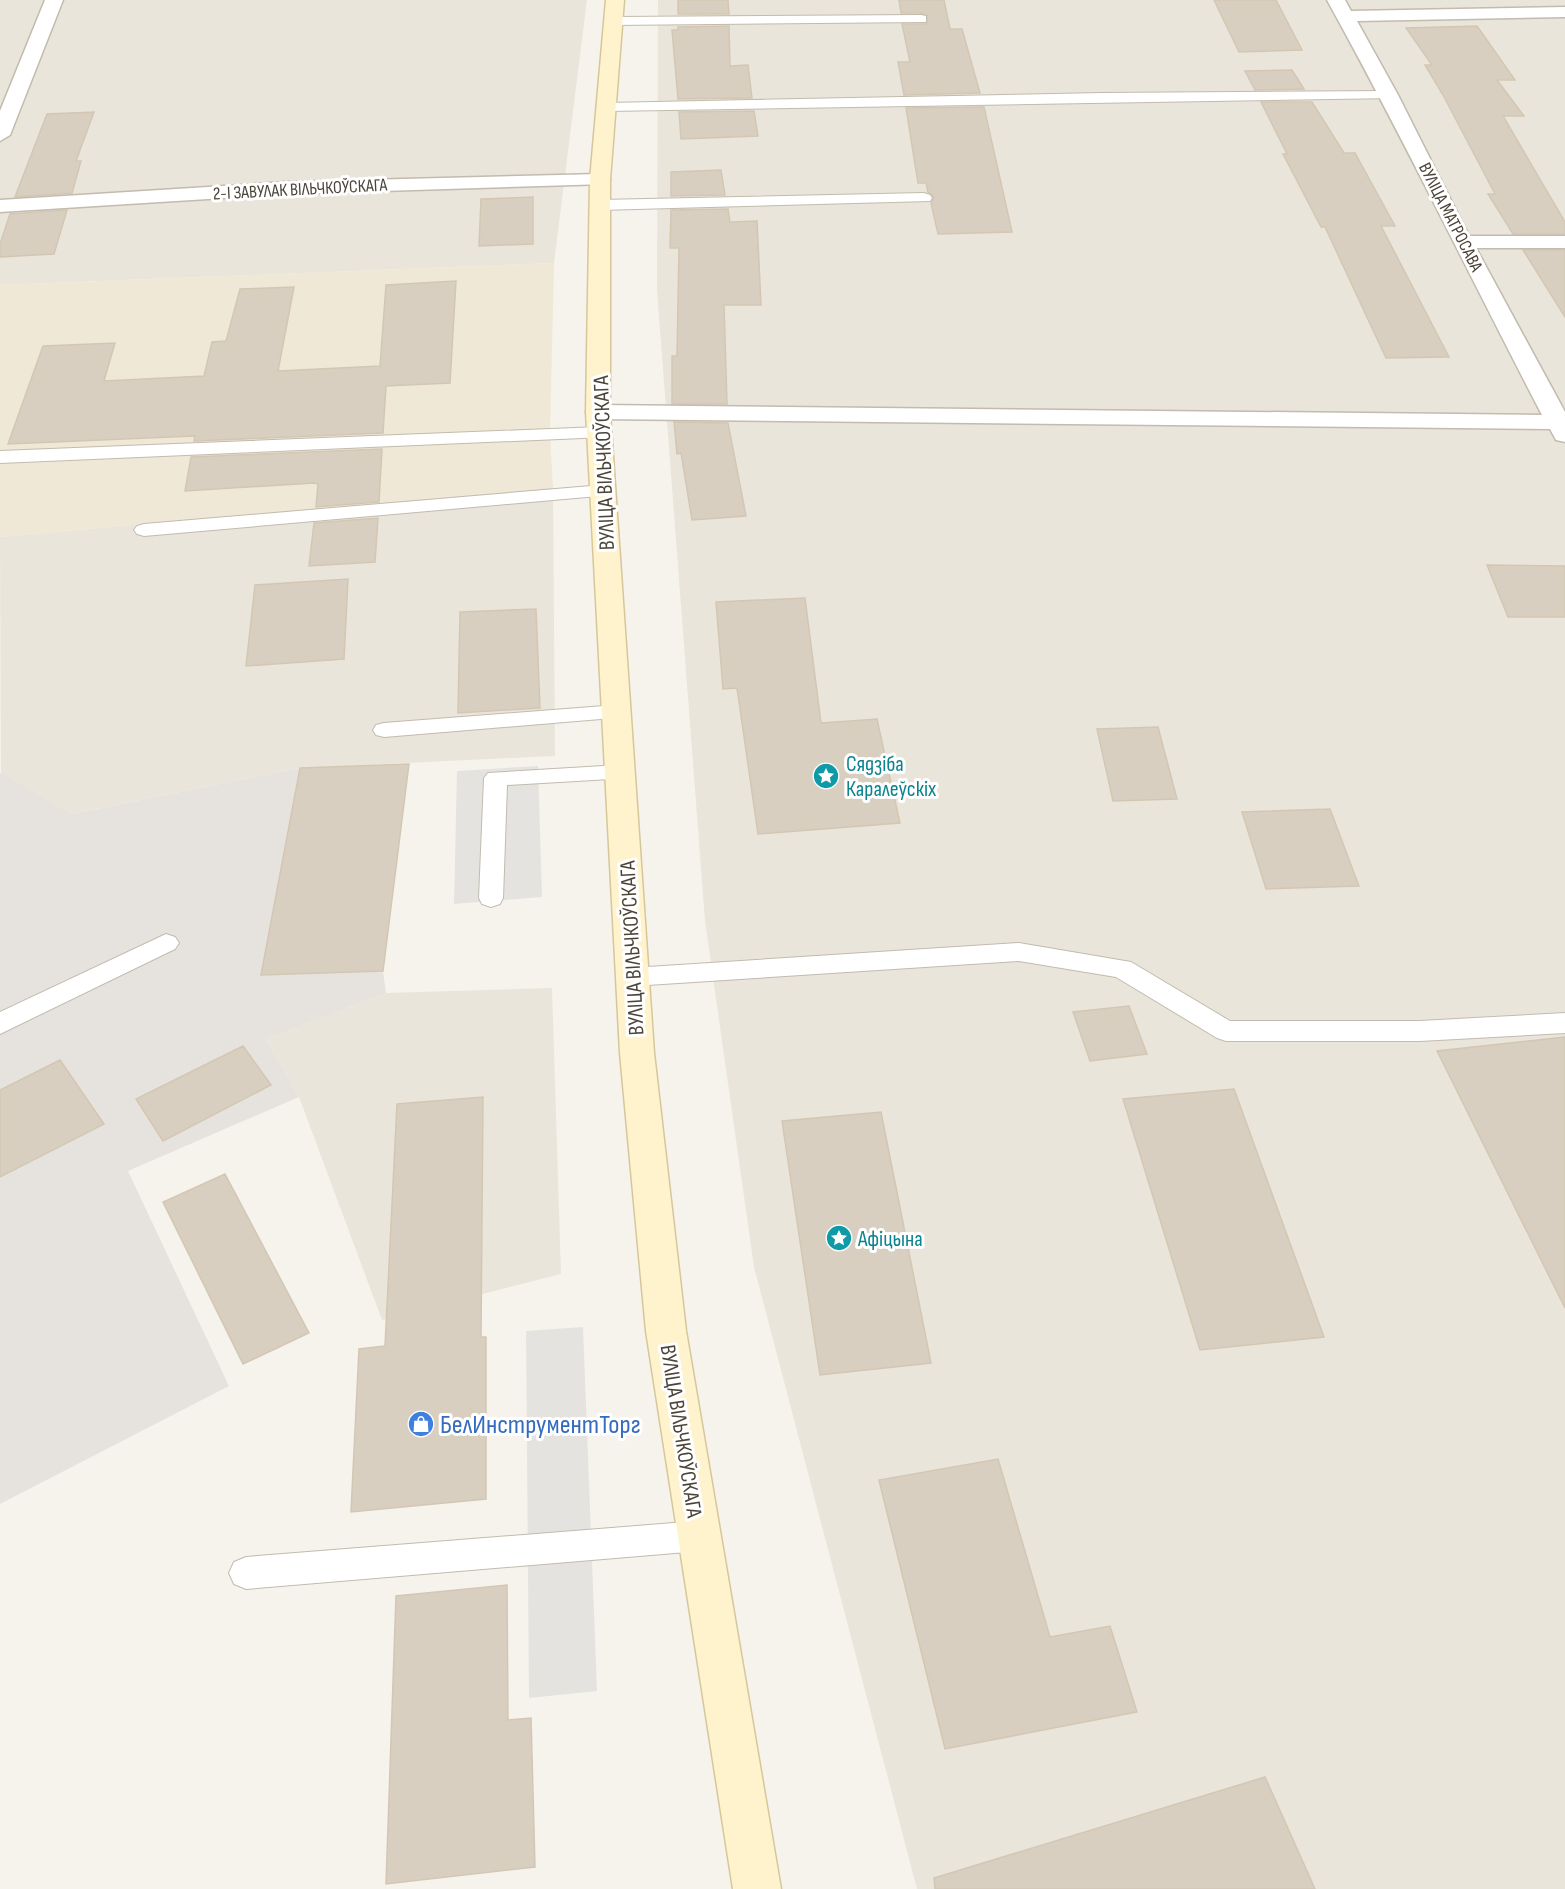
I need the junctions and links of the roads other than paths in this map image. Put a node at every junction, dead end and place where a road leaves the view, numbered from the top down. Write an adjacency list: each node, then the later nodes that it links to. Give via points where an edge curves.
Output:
1 (54, 0): 9 (street)
2 (615, 0): 6 (main road, ВУЛІЦА ВІЛЬЧКОЎСКАГА)
3 (1340, 8): 4 (street); 7 (street, ВУЛІЦА МАТРОСАВА)
4 (1565, 12)
5 (921, 19): 6 (lane)
6 (614, 21): 8 (main road, ВУЛІЦА ВІЛЬЧКОЎСКАГА)
7 (1389, 95): 8 (lane); 13 (street, ВУЛІЦА МАТРОСАВА)
8 (606, 107): 10 (main road, ВУЛІЦА ВІЛЬЧКОЎСКАГА)
9 (0, 135)
10 (600, 192): 11 (lane); 12 (street, 2-І ЗАВУЛАК ВІЛЬЧКОЎСКАГА, via 287,188); 15 (main road, ВУЛІЦА ВІЛЬЧКОЎСКАГА)
11 (924, 198)
12 (0, 206)
13 (1462, 242): 14 (street); 16 (street, ВУЛІЦА МАТРОСАВА)
14 (1565, 242)
15 (598, 423): 16 (street); 17 (lane); 18 (main road, ВУЛІЦА ВІЛЬЧКОЎСКАГА)
16 (1562, 428)
17 (0, 457)
18 (603, 491): 19 (lane); 20 (main road, ВУЛІЦА ВІЛЬЧКОЎСКАГА)
19 (144, 530)
20 (617, 712): 21 (lane); 22 (main road, ВУЛІЦА ВІЛЬЧКОЎСКАГА)
21 (384, 730)
22 (620, 773): 23 (lane, via 496,778); 25 (main road, ВУЛІЦА ВІЛЬЧКОЎСКАГА)
23 (491, 898)
24 (166, 943): 27 (lane)
25 (632, 976): 26 (lane, via 1019,952 1122,969 1226,1031 1420,1031); 28 (main road, ВУЛІЦА ВІЛЬЧКОЎСКАГА, via 666,1331)
26 (1565, 1023)
27 (0, 1024)
28 (699, 1536): 29 (lane, via 429,1555); 30 (main road, ВУЛІЦА ВІЛЬЧКОЎСКАГА)
29 (246, 1573)
30 (757, 1889)

